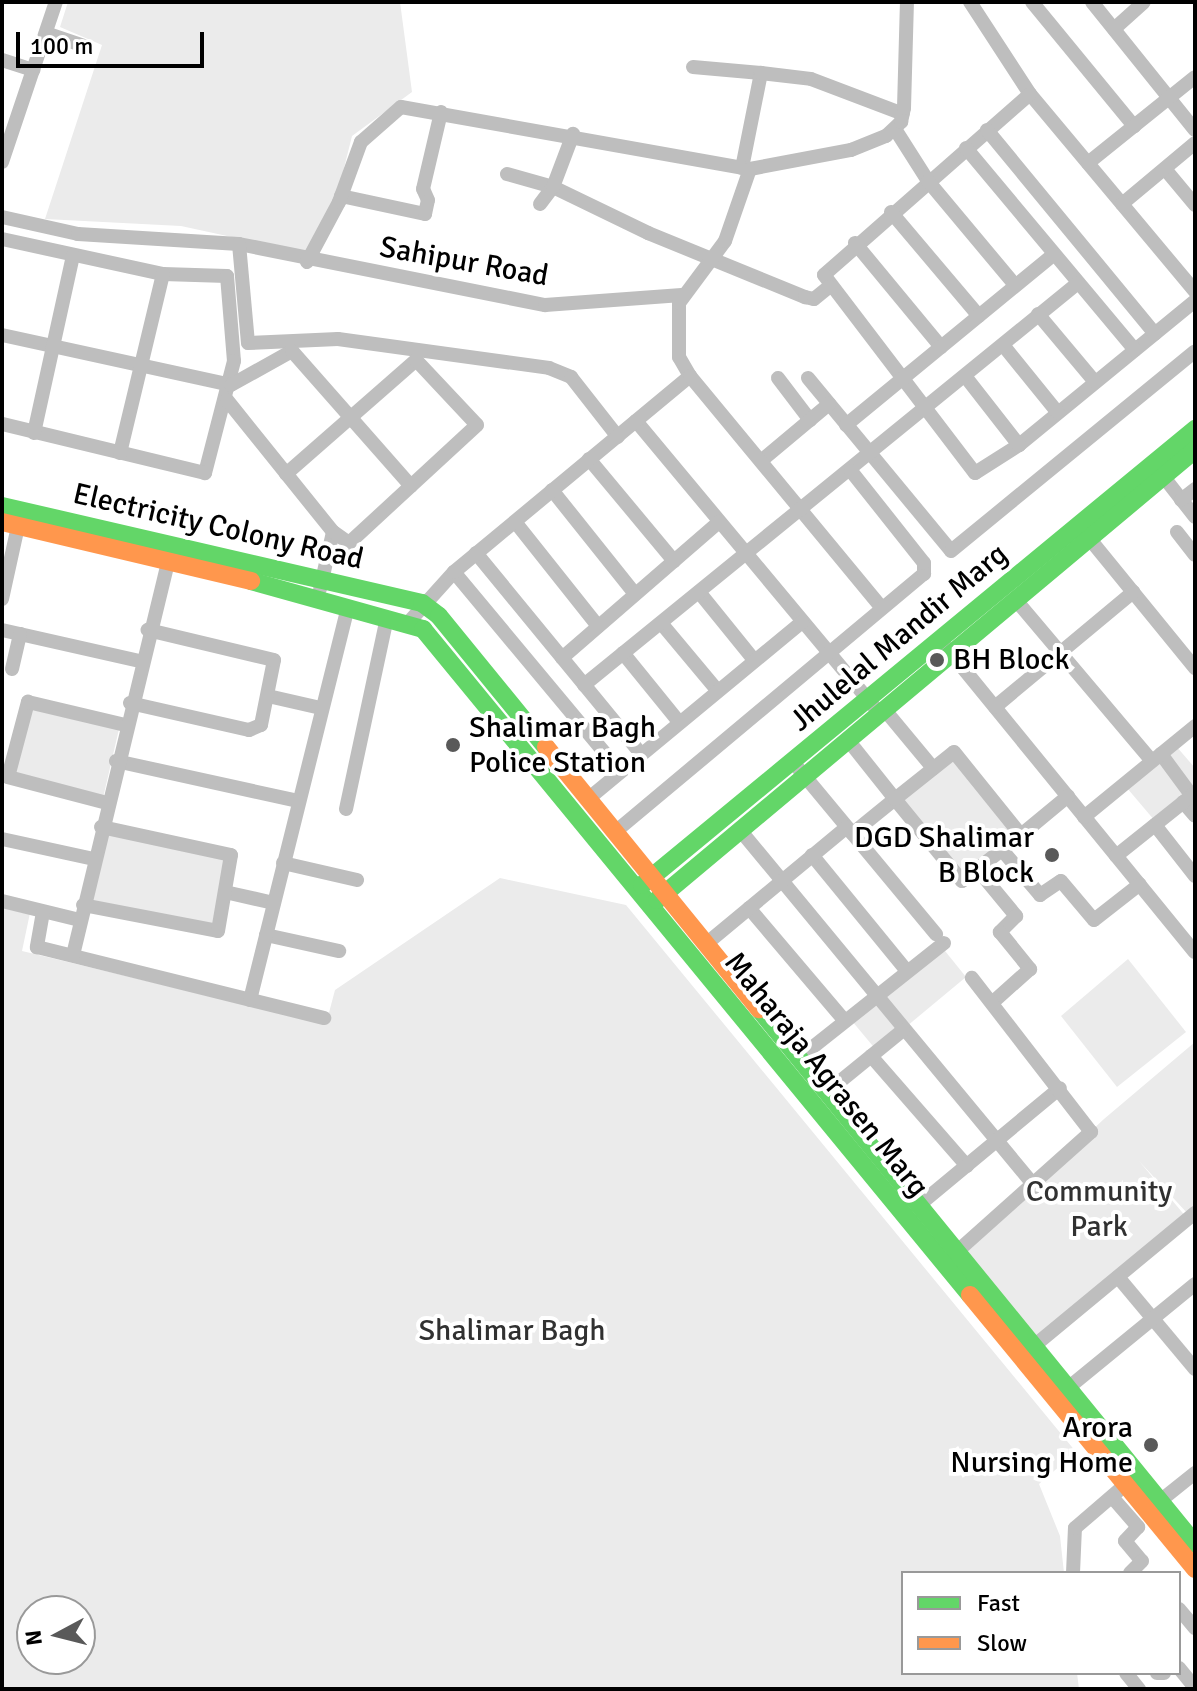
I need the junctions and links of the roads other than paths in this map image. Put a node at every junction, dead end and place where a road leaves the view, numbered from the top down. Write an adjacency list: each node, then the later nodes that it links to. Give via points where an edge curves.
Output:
1 (56, 2): 8 (street)
2 (907, 2): 18 (street)
3 (970, 2): 15 (street)
4 (1032, 2): 19 (street)
5 (1092, 2): 7 (street)
6 (1144, 2): 7 (street)
7 (1114, 29): 16 (street)
8 (46, 33): 9 (street); 12 (street)
9 (87, 47)
10 (2, 60): 12 (street)
11 (693, 67): 13 (street)
12 (33, 70): 26 (street)
13 (761, 73): 18 (street, via 811,79); 28 (street)
14 (1195, 77): 16 (street)
15 (1030, 94): 21 (street); 27 (street)
16 (1169, 98): 19 (street); 22 (street)
17 (441, 112): 23 (street); 33 (street, via 407,107 387,118 361,142); 33 (street, via 423,189 428,200 425,214)
18 (903, 114): 20 (street)
19 (1134, 126): 27 (street)
20 (895, 129): 28 (street, via 851,150); 31 (street)
21 (987, 130): 25 (street); 55 (street)
22 (1195, 130)
23 (573, 134): 28 (street); 32 (street)
24 (1195, 143): 29 (street)
25 (966, 148): 31 (street); 42 (street)
26 (2, 162)
27 (1088, 163): 35 (street)
28 (746, 169): 44 (street, via 725,241)
29 (1165, 169): 35 (street); 36 (street)
30 (507, 174): 32 (street)
31 (928, 181): 37 (street); 48 (street)
32 (553, 187): 34 (street); 44 (street)
33 (341, 196): 45 (street)
34 (540, 204)
35 (1122, 204): 50 (street)
36 (1195, 205)
37 (891, 212): 40 (street); 54 (street)
38 (2, 217): 41 (street, Sahipur Road, via 40,230)
39 (2, 239): 43 (street)
40 (855, 243): 49 (street, via 825,272); 59 (street)
41 (239, 244): 45 (street, Sahipur Road); 81 (street, via 248,343 338,339 549,368 571,377)
42 (1054, 254): 47 (street); 48 (street)
43 (73, 255): 46 (street); 58 (street)
44 (712, 258): 49 (street, via 810,299); 51 (street)
45 (307, 262): 51 (street, Sahipur Road, via 545,305)
46 (163, 274): 62 (street); 69 (street, via 229,277)
47 (1078, 283): 53 (street); 60 (street)
48 (1015, 285): 54 (street)
49 (829, 287): 67 (street)
50 (1195, 291)
51 (682, 295): 63 (street, via 679,357)
52 (1195, 301): 55 (street)
53 (1038, 314): 57 (street); 68 (street)
54 (979, 316): 59 (street)
55 (1155, 334): 60 (street)
56 (2, 335): 58 (street)
57 (1003, 345): 64 (street); 73 (street)
58 (53, 346): 62 (street); 80 (street)
59 (941, 347): 67 (street)
60 (1135, 350): 68 (street)
61 (1195, 351): 85 (street, via 951,551)
62 (141, 365): 69 (street); 84 (street)
63 (690, 376): 76 (street); 87 (street)
64 (965, 376): 72 (street); 82 (street)
65 (778, 378): 75 (street)
66 (808, 378): 71 (street)
67 (902, 380): 72 (street); 78 (street)
68 (1095, 382): 73 (street)
69 (231, 385): 70 (street); 74 (street, via 292,351)
70 (227, 400): 84 (street, via 205,473); 89 (street)
71 (829, 404): 75 (street); 78 (street)
72 (925, 409): 82 (street, via 977,474); 85 (street)
73 (1058, 413): 82 (street)
74 (351, 417): 89 (street); 91 (street); 91 (street, via 413,361 421,361 477,427)
75 (810, 420): 87 (street)
76 (636, 421): 81 (street); 98 (street)
77 (2, 424): 80 (street)
78 (846, 425): 85 (street)
79 (1195, 429): 102 (street, Jhulelal Mandir Marg)
80 (34, 433): 84 (street)
81 (618, 437): 86 (street)
82 (1019, 445)
83 (1195, 450): 90 (street, Jhulelal Mandir Marg)
84 (120, 453)
85 (871, 455): 88 (street)
86 (589, 459): 93 (street); 107 (street)
87 (761, 461): 96 (street)
88 (851, 471): 96 (street); 118 (street, via 926,566)
89 (286, 474): 101 (street)
90 (1163, 476): 94 (street); 102 (street, Jhulelal Mandir Marg)
91 (411, 486): 101 (street, via 349,543)
92 (1195, 489): 94 (street)
93 (552, 490): 99 (street); 113 (street)
94 (1181, 500): 97 (street)
95 (2, 506): 110 (street, Electricity Colony Road)
96 (801, 510): 105 (street); 118 (street)
97 (1195, 517)
98 (719, 522): 105 (street); 107 (street)
99 (516, 523): 104 (street); 123 (street)
100 (10, 524): 108 (street, Electricity Colony Road); 114 (street)
101 (333, 532): 110 (street)
102 (1084, 532): 112 (street); 115 (street, Jhulelal Mandir Marg); 127 (street, Jhulelal Mandir Marg)
103 (1177, 532): 106 (street)
104 (476, 553): 109 (street); 131 (street)
105 (745, 555): 111 (street); 120 (street)
106 (1195, 555)
107 (674, 561): 113 (street)
108 (168, 562): 110 (street, Electricity Colony Road); 125 (street)
109 (454, 572): 116 (street); 155 (street)
110 (320, 588): 116 (street, Electricity Colony Road); 117 (street, Electricity Colony Road)
111 (699, 592): 122 (street); 132 (street)
112 (1133, 592): 128 (street); 134 (street)
113 (635, 594): 123 (street)
114 (2, 599)
115 (1015, 599): 127 (street, Jhulelal Mandir Marg); 128 (street)
116 (422, 603): 121 (street); 143 (street, Maharaja Agrasen Marg, via 439,616)
117 (348, 607): 119 (street, Electricity Colony Road); 141 (street)
118 (882, 608): 130 (street)
119 (387, 618): 121 (street, Electricity Colony Road); 162 (street)
120 (802, 622): 130 (street); 132 (street)
121 (408, 623): 147 (street, Maharaja Agrasen Marg, via 423,629)
122 (661, 623): 129 (street); 137 (street)
123 (598, 626): 131 (street)
124 (2, 630): 126 (street)
125 (148, 630): 133 (street); 138 (street, via 274,660)
126 (20, 634): 133 (street); 135 (street)
127 (946, 647): 140 (street); 142 (street, Jhulelal Mandir Marg)
128 (1060, 652): 140 (street); 151 (street)
129 (623, 653): 136 (street); 144 (street)
130 (829, 653): 142 (street); 169 (street)
131 (562, 658): 136 (street)
132 (754, 660): 137 (street)
133 (140, 661): 139 (street)
134 (1195, 668)
135 (12, 669)
136 (584, 685): 150 (street)
137 (717, 690): 144 (street)
138 (268, 696): 139 (street, via 261,725 254,730); 141 (street)
139 (130, 703): 145 (street)
140 (995, 707): 156 (street)
141 (321, 708): 160 (street)
142 (877, 708): 149 (street, Jhulelal Mandir Marg); 153 (street); 154 (street, Jhulelal Mandir Marg)
143 (525, 721): 147 (street); 158 (street, Maharaja Agrasen Marg)
144 (679, 722): 150 (street)
145 (125, 725): 148 (street, via 29,702); 152 (street)
146 (1195, 726): 151 (street)
147 (509, 734): 183 (street, Maharaja Agrasen Marg)
148 (9, 739): 161 (street, via 9,779)
149 (848, 740): 154 (street, Jhulelal Mandir Marg); 159 (street)
150 (641, 754): 155 (street)
151 (1157, 757): 157 (street); 164 (street)
152 (116, 761): 160 (street); 161 (street)
153 (933, 768): 159 (street); 170 (street, via 956,753)
154 (798, 769): 167 (street, Jhulelal Mandir Marg); 168 (street); 179 (street, Jhulelal Mandir Marg)
155 (620, 771): 158 (street)
156 (1068, 796): 164 (street); 170 (street)
157 (1190, 797): 163 (street); 165 (street)
158 (588, 799): 169 (street, Maharaja Agrasen Marg)
159 (895, 799): 168 (street); 177 (street, via 960,880)
160 (298, 801): 176 (street)
161 (107, 803): 166 (street)
162 (346, 809)
163 (1195, 816)
164 (1084, 817): 174 (street)
165 (1155, 825): 174 (street); 178 (street)
166 (101, 827): 175 (street); 184 (street, via 231,855)
167 (740, 830): 181 (street); 185 (street, Jhulelal Mandir Marg)
168 (850, 830): 173 (street); 197 (street, via 940,939)
169 (615, 832): 179 (street, Maharaja Agrasen Marg)
170 (1021, 835): 172 (street)
171 (2, 839): 175 (street)
172 (1002, 850): 177 (street); 182 (street, via 1040,895 1061,881 1094,920)
173 (812, 855): 181 (street); 197 (street)
174 (1116, 856): 182 (street)
175 (94, 859): 188 (street)
176 (283, 863): 180 (street); 187 (street)
177 (978, 870): 201 (street, via 1016,916 1000,932 1030,969)
178 (1195, 876)
179 (652, 877): 183 (street, Jhulelal Mandir Marg); 185 (street, Maharaja Agrasen Marg)
180 (357, 880)
181 (781, 881): 189 (street); 199 (street)
182 (1140, 884): 195 (street)
183 (637, 889): 185 (street, Maharaja Agrasen Marg)
184 (225, 892): 187 (street); 188 (street, via 214,934)
185 (658, 899): 193 (street, Maharaja Agrasen Marg); 206 (street, Maharaja Agrasen Marg)
186 (2, 901): 190 (street)
187 (274, 903): 192 (street)
188 (83, 905): 191 (street)
189 (749, 908): 193 (street); 203 (street)
190 (43, 912): 191 (street); 196 (street, via 36,946)
191 (80, 920): 196 (street)
192 (266, 935): 194 (street); 200 (street)
193 (706, 944): 206 (street, Maharaja Agrasen Marg)
194 (339, 951)
195 (1195, 952)
196 (73, 955): 200 (street)
197 (907, 971): 199 (street)
198 (972, 978): 201 (street)
199 (875, 994): 203 (street); 204 (street)
200 (250, 1000): 202 (street)
201 (992, 1003): 207 (street)
202 (324, 1018)
203 (843, 1019): 206 (street)
204 (903, 1030): 205 (street); 209 (street)
205 (871, 1056): 208 (street); 210 (street)
206 (801, 1069): 208 (street, Maharaja Agrasen Marg); 214 (street, Maharaja Agrasen Marg)
207 (1060, 1088): 209 (street); 211 (street, via 1091,1134)
208 (827, 1092): 212 (street, Maharaja Agrasen Marg)
209 (997, 1142): 210 (street); 211 (street)
210 (967, 1166): 212 (street)
211 (1035, 1187): 214 (street)
212 (919, 1205): 214 (street, Maharaja Agrasen Marg)
213 (1193, 1218): 215 (street)
214 (950, 1257): 218 (street, Maharaja Agrasen Marg); 222 (street, Maharaja Agrasen Marg)
215 (1118, 1277): 217 (street); 218 (street)
216 (1195, 1284): 217 (street)
217 (1153, 1319): 219 (street); 220 (street)
218 (1034, 1346): 220 (street, Maharaja Agrasen Marg)
219 (1195, 1369)
220 (1068, 1388): 222 (street, Maharaja Agrasen Marg)
221 (1195, 1473): 223 (street)
222 (1125, 1485): 223 (street, Maharaja Agrasen Marg); 225 (street, Maharaja Agrasen Marg); 226 (street, via 1072,1533); 227 (street, via 1138,1527 1125,1541 1142,1561)
223 (1160, 1501): 224 (street, Maharaja Agrasen Marg)
224 (1195, 1544)
225 (1195, 1569)
226 (1073, 1571)
227 (1132, 1571)
228 (1181, 1611): 229 (street)
229 (1195, 1628)

